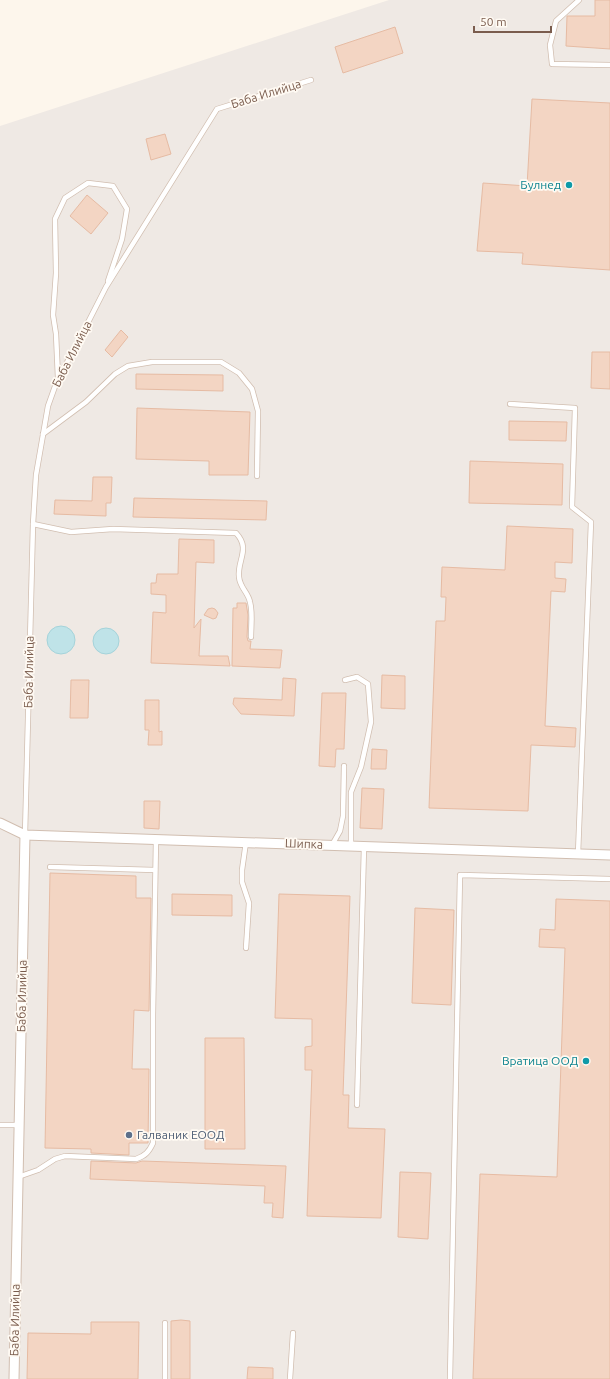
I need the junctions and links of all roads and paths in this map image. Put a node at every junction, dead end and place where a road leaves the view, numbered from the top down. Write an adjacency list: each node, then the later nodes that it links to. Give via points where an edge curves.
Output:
1 (579, 0): 2 (lane, via 556,21 550,45 552,64)
2 (610, 65)
3 (311, 80): 4 (lane, Баба Илийца, via 217,109)
4 (106, 287): 5 (lane, Баба Илийца); 5 (lane, via 122,239 127,209 113,186 88,183 65,198 55,219 56,273 53,315)
5 (58, 378): 7 (lane, Баба Илийца, via 48,406)
6 (510, 404): 20 (lane, via 575,408 572,507 592,522)
7 (43, 434): 8 (lane, via 128,366 152,362 221,362 239,373 252,389 258,411); 9 (lane, Баба Илийца)
8 (257, 476)
9 (32, 524): 10 (lane, via 70,532 112,529 236,533 241,538 243,546 238,575 240,586 250,603); 14 (lane, Баба Илийца)
10 (251, 637)
11 (345, 680): 18 (lane, via 357,677 368,684 371,722 361,767 351,792)
12 (344, 766): 17 (lane, via 343,816 340,831)
13 (0, 823): 14 (street, Шипка)
14 (25, 835): 15 (street, Шипка); 28 (street, Баба Илийца)
15 (156, 839): 16 (street, Шипка); 23 (lane)
16 (246, 842): 17 (street, Шипка); 25 (lane, via 242,882 249,903)
17 (332, 845): 18 (street, Шипка)
18 (351, 846): 19 (street, Шипка)
19 (364, 847): 20 (street, Шипка); 26 (lane)
20 (578, 854): 21 (street, Шипка)
21 (610, 855)
22 (50, 867): 23 (lane)
23 (155, 870): 29 (lane, via 153,1143 150,1151 136,1159 65,1156)
24 (610, 879): 35 (lane, via 460,875)
25 (246, 948)
26 (357, 1105)
27 (0, 1125): 28 (lane)
28 (19, 1125): 29 (street, Баба Илийца)
29 (18, 1177): 32 (street, Баба Илийца)
30 (165, 1323): 33 (lane)
31 (293, 1333): 34 (lane)
32 (14, 1379)
33 (165, 1379)
34 (290, 1379)
35 (450, 1379)

